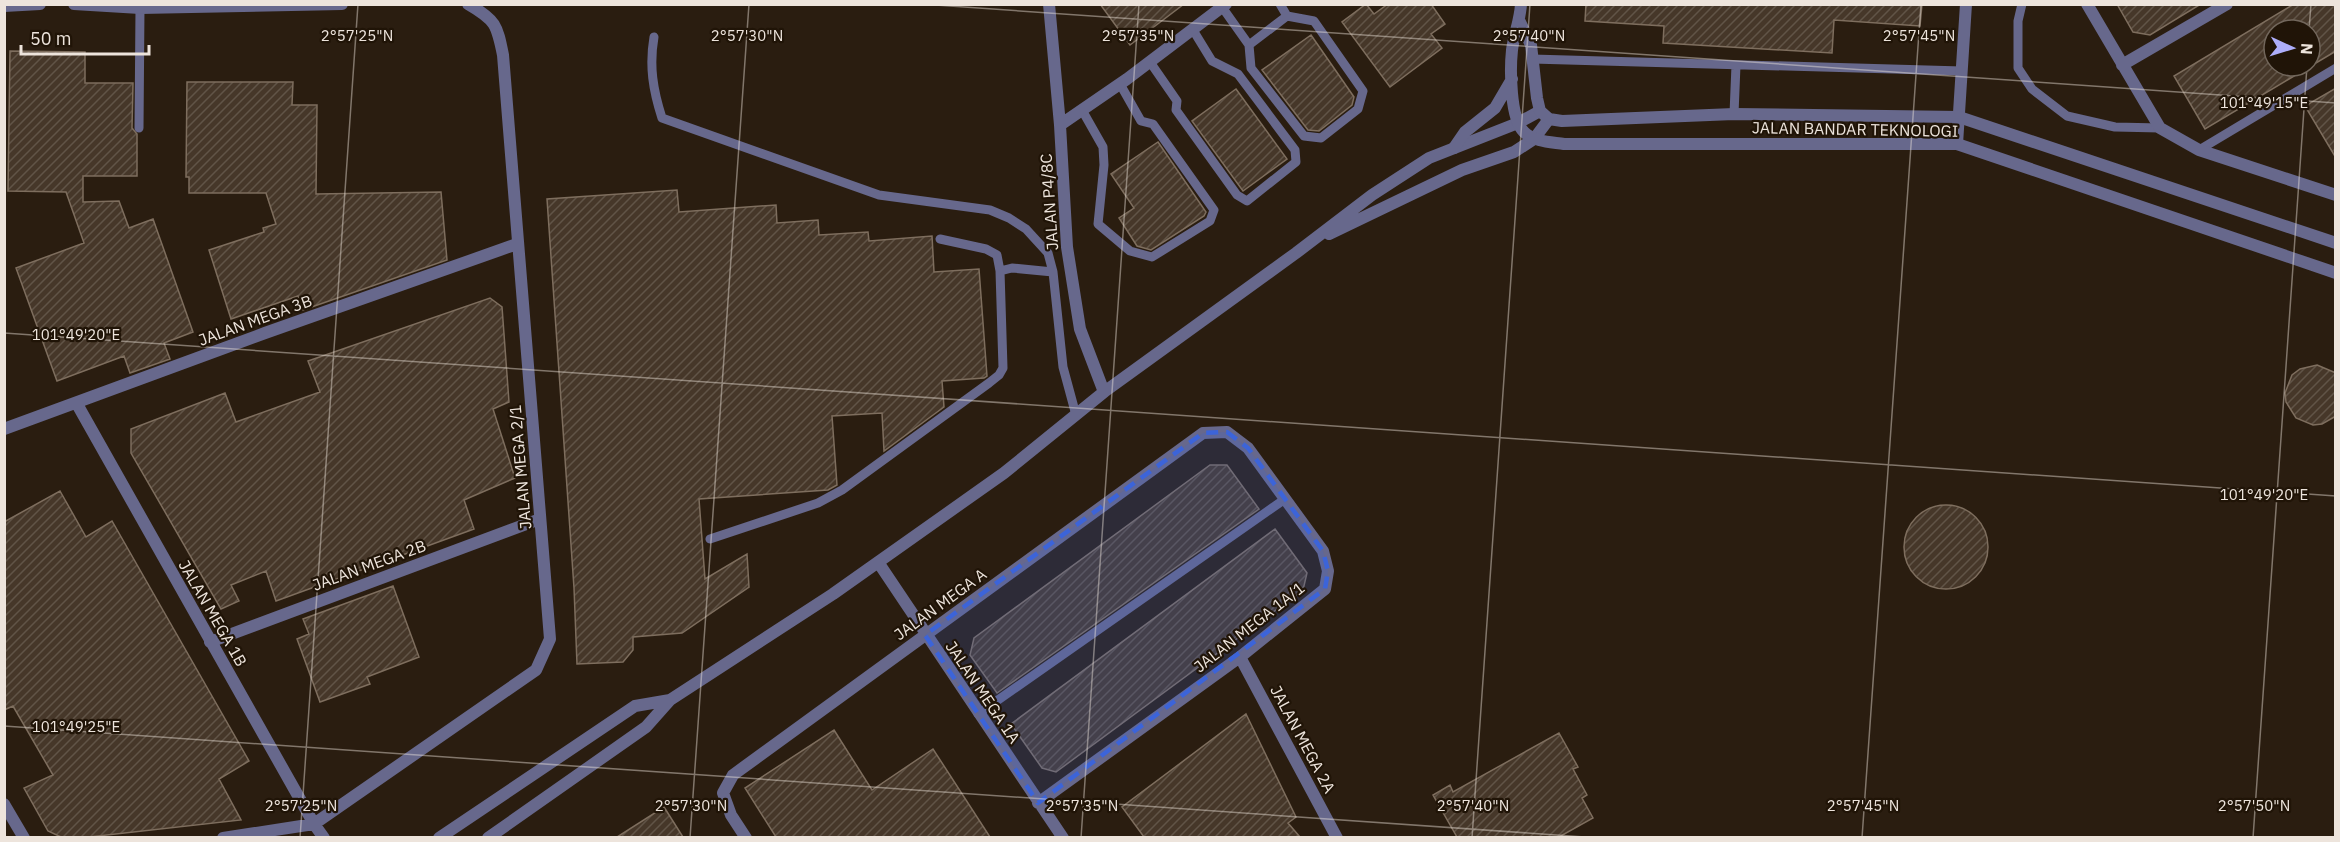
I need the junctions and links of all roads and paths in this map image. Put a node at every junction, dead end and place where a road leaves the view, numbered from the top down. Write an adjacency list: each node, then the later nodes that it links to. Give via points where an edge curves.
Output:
1 (40, 4): 12 (street)
2 (74, 4): 14 (street)
3 (342, 4): 14 (street)
4 (468, 4): 43 (street, JALAN MEGA 2/1, via 488,15 498,30)
5 (1048, 4): 33 (street, JALAN P4/8C)
6 (1280, 4): 15 (lane)
7 (1521, 4): 16 (street)
8 (1966, 4): 25 (street)
9 (2022, 4): 35 (lane, via 2018,68 2032,89 2067,116 2115,127)
10 (2087, 4): 23 (street)
11 (2227, 4): 23 (street)
12 (4, 6)
13 (1224, 6): 17 (street); 19 (lane)
14 (140, 8): 34 (lane)
15 (1287, 16): 19 (lane); 19 (lane, via 1314,21 1363,91 1358,109 1321,138 1304,136 1251,68)
16 (1520, 22): 20 (street, via 1528,35); 26 (street, via 1512,52)
17 (1193, 30): 21 (street); 21 (lane, via 1212,61 1238,74 1295,150 1296,162 1247,201 1237,195 1176,110 1177,101)
18 (654, 37): 46 (lane, via 652,83 662,118 879,195 990,210 1026,229 1048,253)
19 (1249, 45)
20 (1532, 59): 22 (lane); 30 (street)
21 (1150, 62): 27 (street)
22 (1736, 65): 25 (lane); 29 (lane)
23 (2122, 66): 35 (street)
24 (2336, 68): 39 (lane)
25 (1962, 71): 31 (street)
26 (1512, 79): 32 (street); 38 (street, via 1495,108 1466,132)
27 (1120, 84): 28 (street); 28 (lane, via 1141,121 1153,124 1214,210 1210,221 1152,257 1130,251 1098,224 1103,147)
28 (1082, 110): 33 (street)
29 (1734, 114): 30 (street, JALAN BANDAR TEKNOLOGI, via 1562,121); 31 (street, JALAN BANDAR TEKNOLOGI)
30 (1544, 115): 32 (street); 36 (street)
31 (1959, 117): 37 (street); 42 (street, JALAN BANDAR TEKNOLOGI)
32 (1518, 123): 36 (street); 38 (street)
33 (1060, 125): 48 (street, JALAN P4/8C, via 1067,247 1080,328)
34 (139, 128)
35 (2160, 128): 39 (street)
36 (1534, 139): 37 (street, JALAN BANDAR TEKNOLOGI, via 1564,144); 44 (street, via 1514,152 1462,170)
37 (1958, 144): 47 (street, JALAN BANDAR TEKNOLOGI)
38 (1454, 148): 44 (street, via 1429,158 1372,195)
39 (2199, 150): 40 (street)
40 (2332, 190)
41 (940, 239): 45 (lane, via 986,249 997,255)
42 (2336, 243)
43 (517, 244): 49 (street, JALAN MEGA 3B); 54 (street, JALAN MEGA 2/1)
44 (1308, 244): 48 (street)
45 (1000, 271): 46 (lane, via 1012,268); 55 (lane, via 1003,368 999,375 842,490 818,503)
46 (1053, 272): 50 (lane, via 1063,367)
47 (2336, 273)
48 (1104, 392): 50 (street)
49 (77, 404): 51 (street, JALAN MEGA 3B); 58 (street, JALAN MEGA 1B)
50 (1076, 415): 56 (street, via 1004,473)
51 (4, 429)
52 (1227, 432): 53 (street, JALAN MEGA 1A/1, via 1248,448); 57 (street, JALAN MEGA A, via 1203,433)
53 (1285, 499): 59 (street, JALAN MEGA 1A/1, via 1323,551 1328,571 1325,590); 61 (lane)
54 (540, 519): 58 (street, JALAN MEGA 2B); 64 (street, JALAN MEGA 2/1, via 550,639 536,670)
55 (710, 539)
56 (878, 562): 57 (street, JALAN MEGA 1A); 60 (street)
57 (925, 635): 61 (street, JALAN MEGA 1A); 70 (street, JALAN MEGA A, via 733,775 723,793 731,815)
58 (210, 642): 64 (street, JALAN MEGA 1B)
59 (1240, 657): 62 (street, JALAN MEGA 1A/1); 72 (street, JALAN MEGA 2A)
60 (670, 700): 68 (street, via 635,706); 69 (street, via 646,727)
61 (978, 714): 62 (street, JALAN MEGA 1A)
62 (1038, 803): 71 (street, JALAN MEGA 1A)
63 (4, 804): 65 (street)
64 (314, 824): 66 (street); 67 (street, JALAN MEGA 1B)
65 (24, 837)
66 (223, 837)
67 (324, 837)
68 (439, 837)
69 (488, 837)
70 (746, 837)
71 (1063, 837)
72 (1337, 837)

